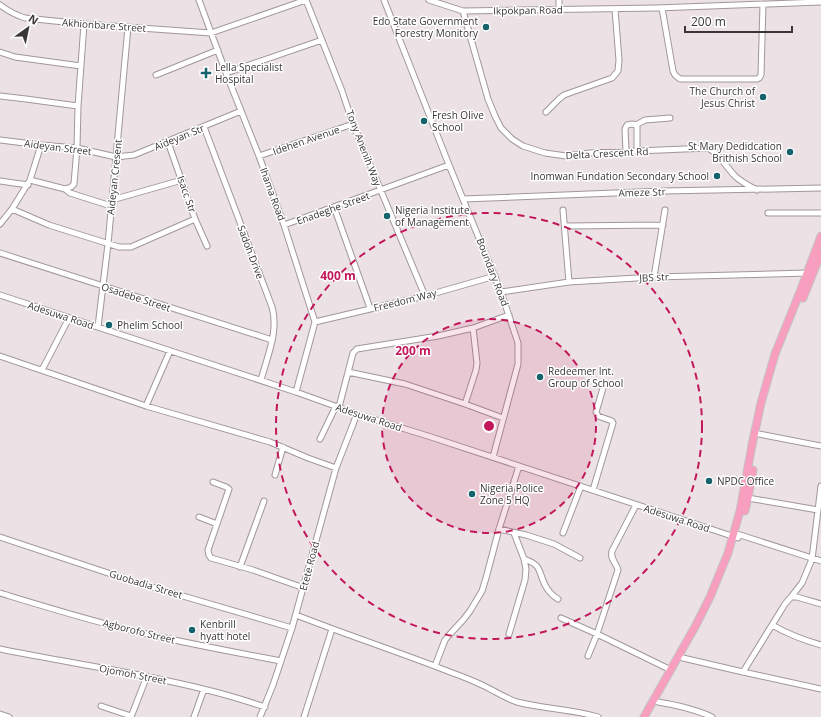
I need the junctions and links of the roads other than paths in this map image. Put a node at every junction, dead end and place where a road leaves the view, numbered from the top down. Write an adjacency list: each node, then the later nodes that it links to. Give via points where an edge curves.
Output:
1 (199, 0): 19 (street, Ihama Road)
2 (306, 0): 19 (street); 20 (street, Tony Anenih Way)
3 (429, 0): 12 (street, Ikpokpan Road)
4 (451, 0): 12 (street)
5 (559, 0): 14 (street)
6 (664, 0): 13 (street)
7 (385, 1): 42 (street, Boundary Road)
8 (783, 2): 9 (street, Ikpokpan Road); 10 (street, Ikpokpan Road)
9 (821, 2)
10 (763, 4): 13 (street, Ikpokpan Road); 13 (street, via 761,75 757,79 680,79 673,71)
11 (0, 5): 17 (street, Akhionbare Street, via 9,12 25,18)
12 (451, 7): 16 (street, Ikpokpan Road)
13 (663, 8): 15 (street, Ikpokpan Road)
14 (559, 9): 15 (street, Ikpokpan Road); 16 (street, Ikpokpan Road)
15 (615, 9): 29 (street, via 618,72 612,78 564,95)
16 (464, 11): 38 (street, Delta Crescent Rd, via 488,99 501,128 512,139 522,146 566,156)
17 (84, 24): 18 (street, Akhionbare Street); 23 (street)
18 (128, 27): 19 (street, Akhionbare Street); 41 (street, Aideyan Cresent)
19 (211, 33): 21 (street, Ihama Road)
20 (322, 40): 24 (street); 31 (street, Tony Anenih Way)
21 (218, 50): 24 (street, Ihama Road); 25 (street)
22 (0, 52): 23 (street, via 15,57)
23 (81, 66): 27 (street)
24 (226, 73): 28 (street, Ihama Road)
25 (156, 75)
26 (0, 96): 27 (street)
27 (78, 106): 37 (street)
28 (241, 111): 33 (street, Aideyan Str); 40 (street, Ihama Road)
29 (546, 112)
30 (670, 118): 32 (street, via 645,120)
31 (353, 124): 40 (street, Idehen Avenue); 49 (street, Tony Anenih Way)
32 (637, 126): 38 (street, via 626,126); 39 (street)
33 (204, 127): 35 (street, Aideyan Str); 83 (street, Sadoh Drive, via 272,307)
34 (0, 140): 36 (street, Aideyan Street)
35 (168, 142): 41 (street, Aideyan Str, via 134,155); 43 (street, Isacc Str)
36 (41, 145): 37 (street, Aideyan Street); 45 (street)
37 (77, 148): 41 (street, Aideyan Street); 47 (street, via 74,184)
38 (626, 151): 39 (street, Delta Crescent Rd)
39 (637, 151): 48 (street, Delta Crescent Rd, via 708,148 718,155 736,177)
40 (259, 156): 61 (street, Ihama Road)
41 (116, 158): 51 (street, Aideyan Cresent)
42 (449, 165): 49 (street, Enadeghe Street); 50 (street, Boundary Road)
43 (182, 180): 51 (street); 59 (street, Isacc Str)
44 (0, 181): 45 (street)
45 (29, 183): 47 (street); 54 (street)
46 (821, 188): 48 (street, Ameze Str)
47 (65, 189): 52 (street, via 70,194)
48 (757, 190): 50 (street, Ameze Str)
49 (380, 191): 53 (street, Enadeghe Street); 76 (street, Tony Anenih Way)
50 (463, 199): 70 (street, Boundary Road)
51 (112, 200): 52 (street, Aideyan Cresent)
52 (111, 206): 65 (street, Aideyan Cresent)
53 (334, 207): 61 (street, Enadeghe Street); 77 (street)
54 (12, 210): 60 (street); 65 (street)
55 (563, 210): 63 (street)
56 (665, 210): 62 (street)
57 (768, 213): 58 (street)
58 (821, 214)
59 (195, 219): 65 (street, via 132,247); 66 (street, Isacc Str)
60 (0, 224)
61 (284, 225): 80 (street, Ihama Road)
62 (663, 225): 63 (street); 71 (street)
63 (565, 226): 72 (street)
64 (821, 236): 69 (highway)
65 (108, 244): 73 (street, Aideyan Cresent)
66 (207, 246)
67 (0, 253): 73 (street, Osadebe Street)
68 (821, 253): 96 (highway, via 780,354)
69 (808, 273): 71 (street, JBS str); 119 (highway, via 775,354 761,403)
70 (495, 276): 74 (street, Boundary Road); 76 (street, Freedom Way)
71 (654, 277): 72 (street, JBS str)
72 (569, 282): 74 (street, JBS str)
73 (103, 286): 81 (street, Aideyan Cresent); 83 (street, Osadebe Street)
74 (501, 292): 78 (street, Boundary Road)
75 (0, 295): 79 (street, Adesuwa Road)
76 (425, 296): 77 (street, Freedom Way)
77 (370, 308): 80 (street, Freedom Way)
78 (509, 315): 82 (street); 95 (street, Boundary Road, via 518,344 518,364)
79 (69, 318): 81 (street, Adesuwa Road); 86 (street)
80 (315, 322): 90 (street)
81 (98, 327): 84 (street, Adesuwa Road)
82 (473, 328): 87 (street, via 357,349 353,353); 91 (street, via 477,363)
83 (272, 340): 88 (street, Sadoh Drive)
84 (170, 351): 88 (street, Adesuwa Road); 92 (street)
85 (0, 356): 86 (street)
86 (42, 370): 92 (street)
87 (348, 372): 91 (street, via 405,384); 93 (street)
88 (261, 380): 90 (street, Adesuwa Road)
89 (603, 388): 108 (street, via 596,412 598,416 613,423)
90 (296, 392): 93 (street, Adesuwa Road)
91 (465, 404): 95 (street)
92 (146, 406): 99 (street)
93 (338, 407): 94 (street, Adesuwa Road); 97 (street)
94 (356, 414): 100 (street, Adesuwa Road); 102 (street, Etete Road)
95 (503, 418): 100 (street, Boundary Road)
96 (759, 434): 98 (street); 109 (highway)
97 (320, 439)
98 (821, 446)
99 (282, 447): 102 (street); 103 (street)
100 (493, 457): 101 (street, Adesuwa Road)
101 (519, 466): 106 (street, Adesuwa Road); 116 (street)
102 (336, 468): 126 (street, Etete Road)
103 (275, 475)
104 (821, 480): 107 (street)
105 (213, 482): 115 (street, via 229,490)
106 (581, 486): 108 (street, Adesuwa Road); 118 (street)
107 (821, 486): 112 (street)
108 (593, 490): 111 (street, Adesuwa Road)
109 (748, 498): 112 (street); 119 (highway)
110 (264, 501): 125 (street)
111 (636, 505): 119 (street, Adesuwa Road); 137 (street, via 612,551 611,557 618,570)
112 (818, 510): 114 (street)
113 (199, 517): 115 (street)
114 (819, 523): 123 (street)
115 (217, 524): 125 (street, via 208,550 209,555 211,558)
116 (499, 529): 117 (street); 143 (street, via 482,591 463,620 445,640)
117 (514, 533): 121 (street, via 554,544); 122 (street)
118 (563, 533)
119 (736, 535): 123 (street, Adesuwa Road); 141 (highway, via 729,563); 144 (highway, via 710,596)
120 (0, 537): 134 (street, Guobadia Street, via 135,582)
121 (580, 558)
122 (524, 559): 129 (street, via 540,569 545,586); 136 (street, via 525,580)
123 (812, 559): 124 (street, Adesuwa Road); 128 (street, via 802,583)
124 (821, 561)
125 (240, 567): 126 (street)
126 (304, 588): 131 (street, Etete Road)
127 (0, 593): 142 (street, Agborofo Street, via 136,632)
128 (792, 597): 130 (street); 133 (street)
129 (558, 599)
130 (821, 604)
131 (296, 615): 134 (street, Etete Road); 135 (street)
132 (561, 618): 137 (street)
133 (772, 625): 138 (street, via 787,634); 145 (street)
134 (292, 628): 142 (street, Etete Road)
135 (332, 629): 143 (street); 153 (street)
136 (509, 634)
137 (597, 634): 140 (street); 144 (street)
138 (821, 645)
139 (0, 649): 146 (street, Ojomoh Street)
140 (588, 656)
141 (683, 658): 145 (street); 149 (highway)
142 (281, 661): 151 (street, Etete Road)
143 (435, 666): 158 (street, via 481,684 517,702)
144 (671, 670): 159 (highway)
145 (743, 672): 148 (street)
146 (147, 676): 147 (street, Ojomoh Street); 155 (street)
147 (204, 689): 151 (street, Ojomoh Street); 156 (street)
148 (821, 689)
149 (658, 702): 160 (highway); 161 (street)
150 (101, 706): 155 (street)
151 (264, 707): 157 (street, Etete Road)
152 (0, 714): 154 (street)
153 (306, 716)
154 (9, 717)
155 (131, 717)
156 (194, 717)
157 (260, 717)
158 (598, 717)
159 (644, 717)
160 (649, 717)
161 (712, 717)

